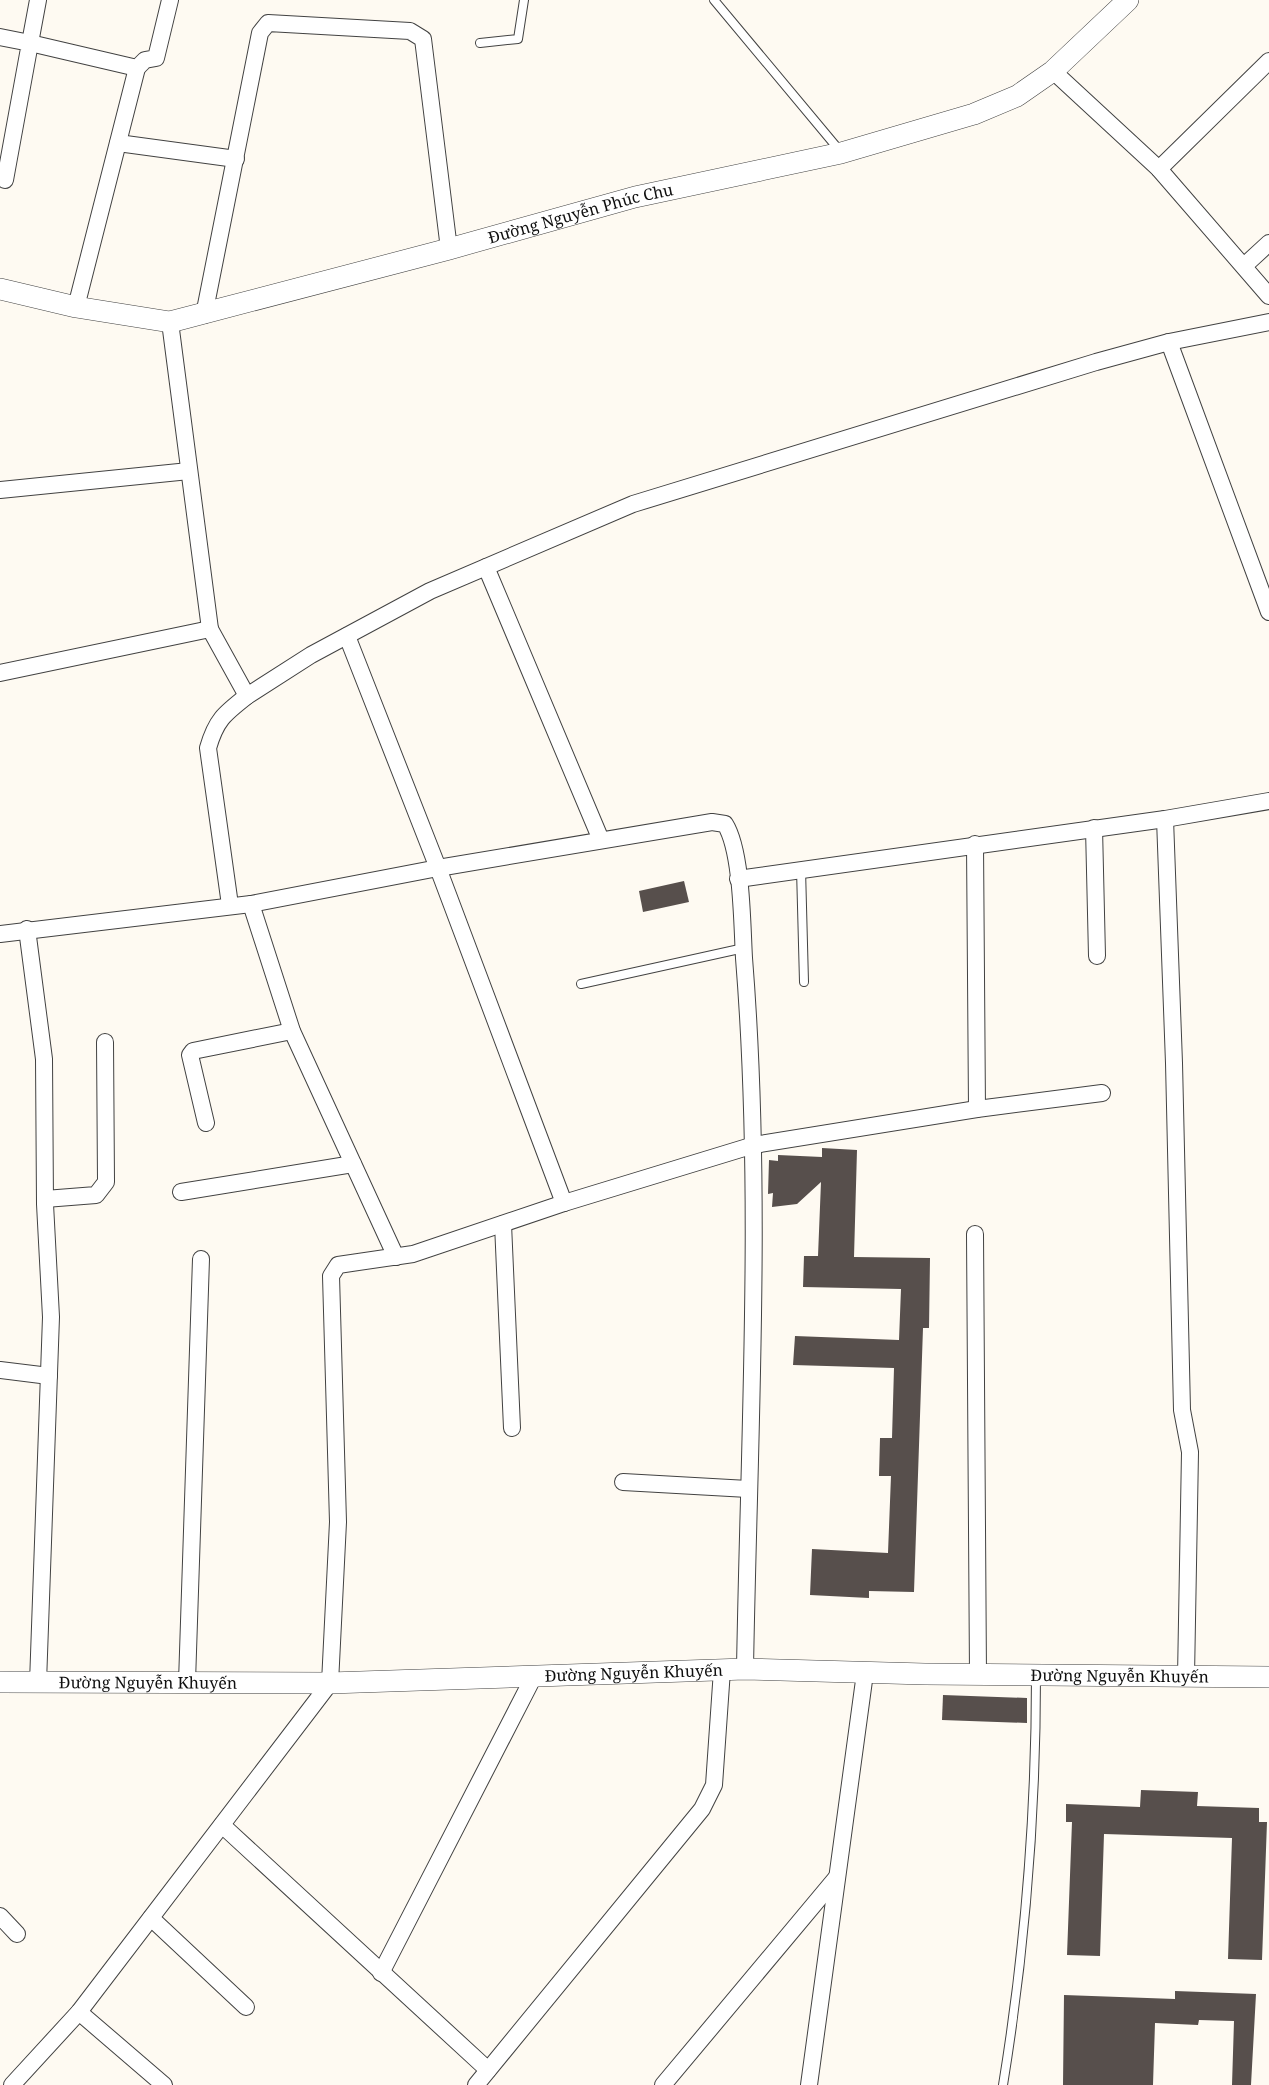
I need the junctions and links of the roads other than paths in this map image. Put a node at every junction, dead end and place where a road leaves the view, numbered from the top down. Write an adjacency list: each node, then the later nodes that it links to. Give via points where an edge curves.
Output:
1 (38, 0): 7 (street)
2 (170, 0): 10 (street, via 156,58 145,60)
3 (524, 0): 8 (lane, via 518,39)
4 (714, 0): 13 (lane)
5 (1128, 0): 11 (street, Đường Nguyễn Phúc Chu)
6 (0, 38): 7 (street)
7 (30, 43): 10 (street); 16 (street)
8 (480, 43)
9 (1269, 61): 15 (street)
10 (136, 68): 12 (street)
11 (1053, 71): 13 (street, Đường Nguyễn Phúc Chu, via 1017,96 990,108); 15 (street)
12 (118, 143): 14 (street); 22 (street)
13 (842, 153): 18 (street, Đường Nguyễn Phúc Chu, via 635,197)
14 (236, 159): 18 (street, via 260,33 268,23 417,33 425,46); 23 (street)
15 (1159, 169): 19 (street)
16 (5, 180)
17 (1269, 243): 19 (street)
18 (449, 249): 23 (street, Đường Nguyễn Phúc Chu)
19 (1244, 266): 21 (street)
20 (0, 289): 22 (street, Đường Nguyễn Phúc Chu)
21 (1269, 296)
22 (76, 307): 24 (street, Đường Nguyễn Phúc Chu)
23 (204, 315): 24 (street, Đường Nguyễn Phúc Chu)
24 (170, 322): 27 (street)
25 (1269, 322): 26 (street)
26 (1169, 342): 29 (street, via 633,504); 30 (street)
27 (189, 471): 28 (street); 31 (street)
28 (0, 490)
29 (486, 567): 32 (street, via 430,591); 38 (street)
30 (1269, 612)
31 (210, 629): 33 (street); 34 (street)
32 (347, 636): 34 (street); 40 (street)
33 (0, 673)
34 (247, 696): 44 (street, via 219,720 208,748)
35 (1269, 801): 36 (street)
36 (1165, 819): 37 (street); 75 (street, via 1182,1417 1190,1452)
37 (1094, 828): 39 (street); 48 (street)
38 (601, 840): 40 (street); 42 (street, via 712,822 725,824 732,835)
39 (975, 844): 41 (street); 54 (street)
40 (438, 868): 43 (street); 60 (street)
41 (801, 869): 42 (street); 49 (lane)
42 (738, 879): 47 (street)
43 (251, 904): 44 (street); 51 (street)
44 (230, 905): 45 (street, via 155,917)
45 (27, 929): 46 (street); 59 (street, via 44,1059)
46 (0, 934)
47 (744, 948): 50 (lane); 56 (street)
48 (1097, 956)
49 (804, 982)
50 (581, 984)
51 (292, 1031): 55 (street, via 193,1051 190,1055); 57 (street)
52 (105, 1042): 59 (street, via 106,1182 96,1195)
53 (1102, 1093): 54 (street)
54 (977, 1109): 56 (street)
55 (206, 1123)
56 (754, 1145): 60 (street); 69 (street)
57 (353, 1164): 58 (street); 63 (street)
58 (181, 1192)
59 (45, 1199): 66 (street, via 51,1317)
60 (564, 1203): 61 (street)
61 (503, 1224): 63 (street); 67 (street)
62 (975, 1234): 73 (street)
63 (396, 1257): 81 (street, via 338,1265 331,1276 338,1522)
64 (201, 1259): 79 (street)
65 (0, 1370): 66 (street)
66 (49, 1376): 80 (street)
67 (513, 1428)
68 (623, 1482): 69 (street)
69 (748, 1489): 71 (street)
70 (722, 1670): 71 (street, Đường Nguyễn Khuyến); 77 (street, Đường Nguyễn Khuyến); 90 (street, via 714,1785 702,1809)
71 (745, 1670): 72 (street, Đường Nguyễn Khuyến)
72 (865, 1672): 73 (street, Đường Nguyễn Khuyến); 83 (street)
73 (978, 1675): 74 (street, Đường Nguyễn Khuyến)
74 (1036, 1675): 75 (street, Đường Nguyễn Khuyến); 96 (lane, via 1031,1833 1019,1985)
75 (1186, 1677): 76 (street, Đường Nguyễn Khuyến)
76 (1269, 1677)
77 (533, 1678): 81 (street, Đường Nguyễn Khuyến); 87 (street)
78 (0, 1682): 80 (street, Đường Nguyễn Khuyến)
79 (187, 1682): 80 (street, Đường Nguyễn Khuyến); 81 (street, Đường Nguyễn Khuyến)
80 (38, 1683)
81 (330, 1683): 82 (street)
82 (222, 1824): 85 (street); 87 (street)
83 (838, 1876): 91 (street); 95 (street)
84 (0, 1916): 86 (street)
85 (151, 1918): 88 (street); 89 (street)
86 (17, 1934)
87 (381, 1973): 90 (street)
88 (246, 2007)
89 (79, 2012): 92 (street); 93 (street)
90 (488, 2070): 94 (street)
91 (666, 2083)
92 (12, 2085)
93 (164, 2085)
94 (476, 2085)
95 (809, 2085)
96 (1003, 2085)

